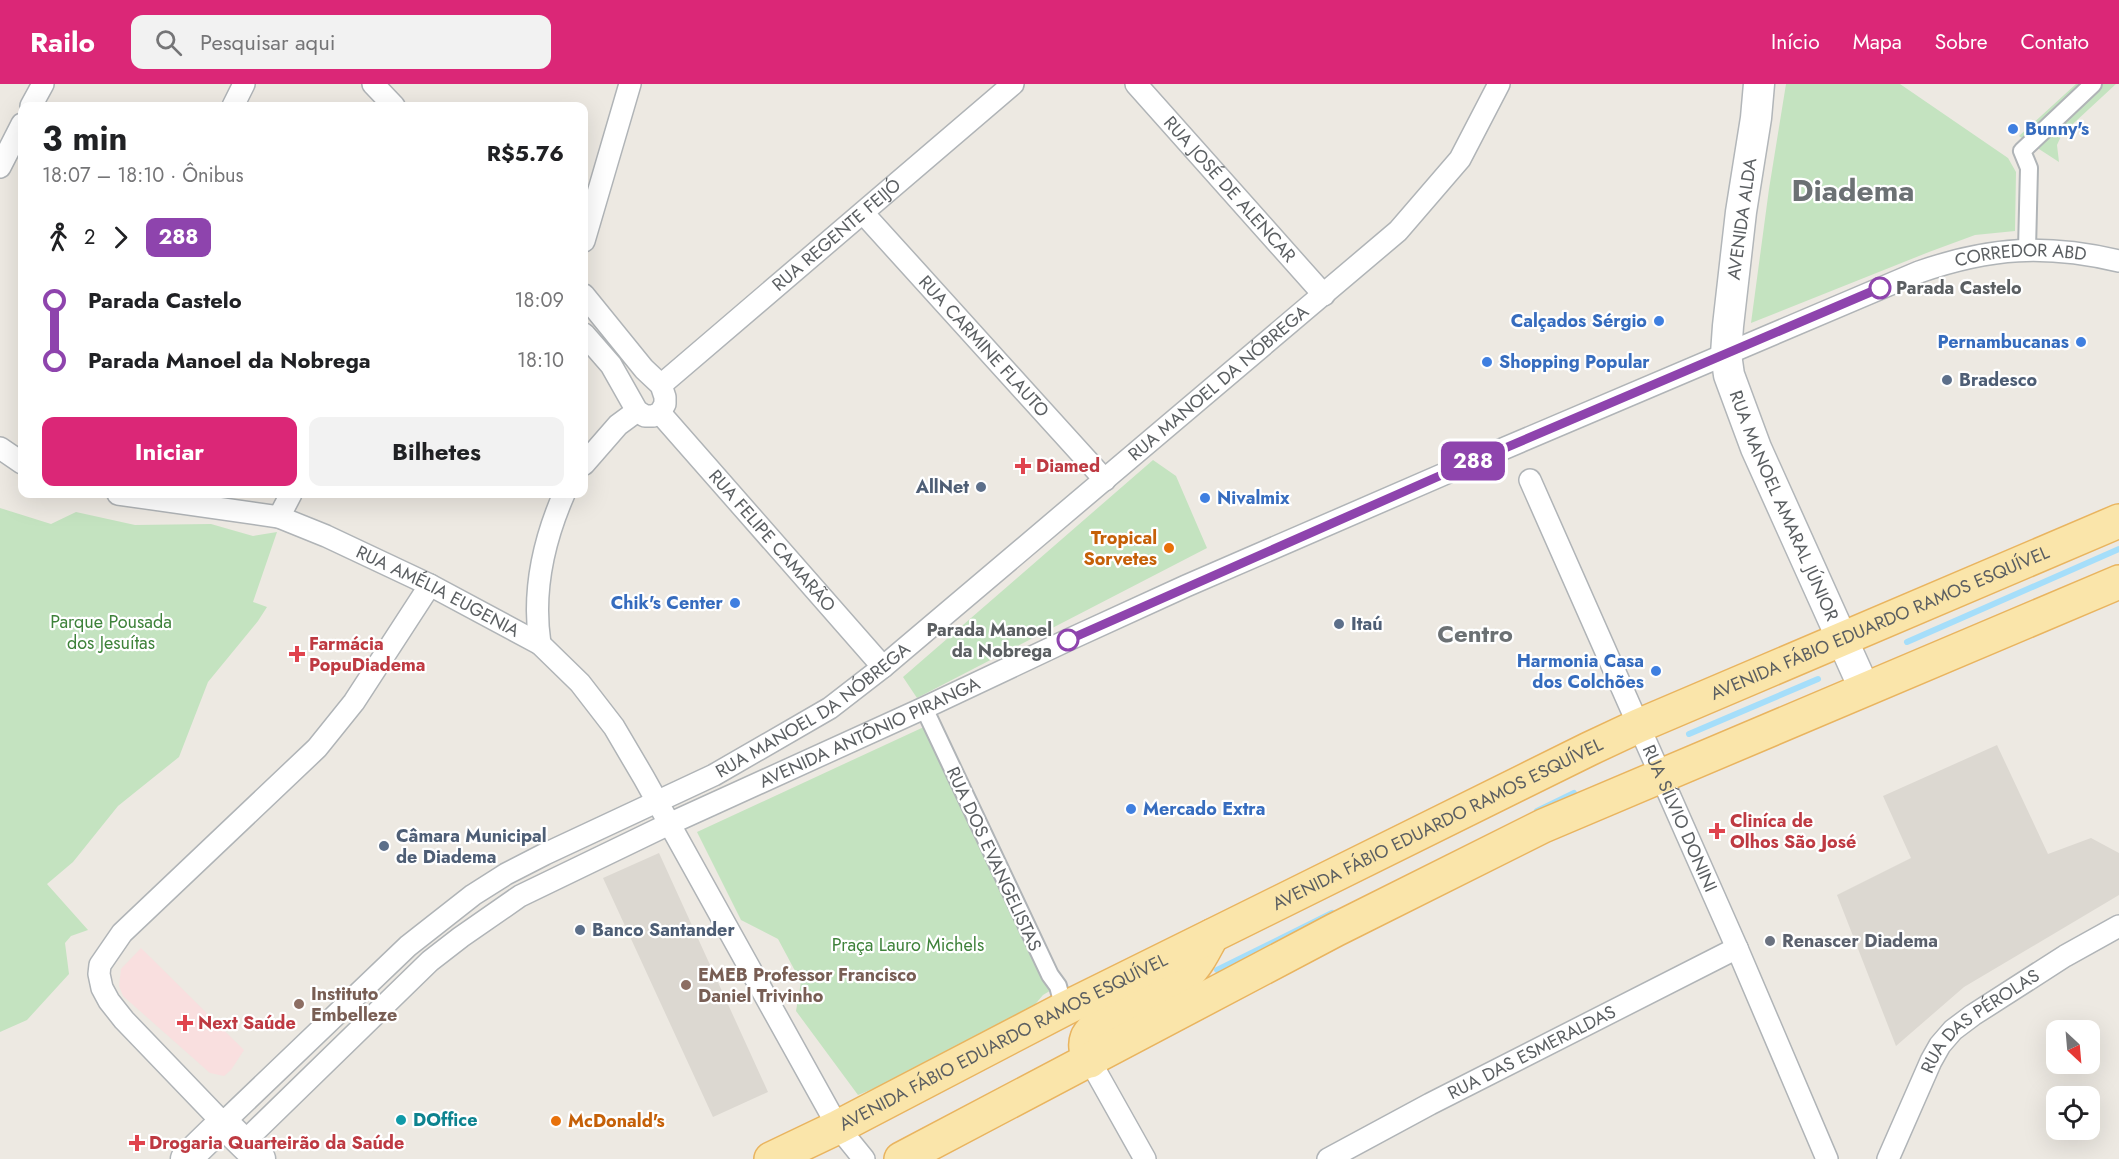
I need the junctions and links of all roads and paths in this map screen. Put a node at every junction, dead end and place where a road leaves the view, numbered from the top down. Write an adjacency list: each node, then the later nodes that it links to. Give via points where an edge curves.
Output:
1 (43, 84): 10 (street)
2 (244, 84): 11 (street)
3 (373, 84): 12 (street)
4 (630, 84): 16 (street)
5 (1013, 84): 15 (street, RUA REGENTE FEIJÓ)
6 (1136, 84): 19 (street, RUA JOSÉ DE ALENCAR)
7 (1499, 84): 19 (street, RUA MANOEL DA NÓBREGA, via 1460,159 1398,231)
8 (1759, 84): 22 (main road, AVENIDA ALDA)
9 (2093, 84): 17 (street, via 2022,151 2029,168)
10 (33, 102)
11 (235, 102)
12 (390, 102)
13 (18, 132): 14 (street)
14 (0, 167)
15 (863, 213): 23 (street, RUA REGENTE FEIJÓ); 29 (street, RUA CARMINE FLAUTO)
16 (588, 227)
17 (2026, 249): 18 (street, CORREDOR ABD, via 2065,251); 22 (street, CORREDOR ABD, via 1948,262 1919,272)
18 (2119, 261)
19 (1324, 295): 29 (street, RUA MANOEL DA NÓBREGA)
20 (588, 300): 23 (street)
21 (588, 339): 24 (street, via 611,365)
22 (1726, 354): 38 (main road, RUA MANOEL AMARAL JÚNIOR, via 1729,375 1755,447); 42 (street, AVENIDA ANTÔNIO PIRANGA, via 1196,582)
23 (661, 385): 25 (street, via 665,397)
24 (637, 411): 25 (street, via 645,416); 27 (street, via 618,425)
25 (660, 413): 40 (street, RUA FELIPE CAMARÃO)
26 (0, 448): 28 (street)
27 (588, 459)
28 (18, 460)
29 (1105, 480): 40 (street, RUA MANOEL DA NÓBREGA)
30 (1530, 480): 43 (street, RUA SÍLVIO DONINI)
31 (146, 498): 34 (street, RUA AMÉLIA EUGENIA)
32 (289, 498): 34 (street)
33 (562, 498): 39 (street, via 543,549 537,603)
34 (279, 517): 37 (street, RUA AMÉLIA EUGENIA)
35 (2119, 521): 38 (main road, AVENIDA FÁBIO EDUARDO RAMOS ESQUÍVEL)
36 (2119, 582): 41 (main road)
37 (430, 585): 39 (street, RUA AMÉLIA EUGENIA); 53 (street, via 354,702 317,748 122,933 100,965 102,988 124,1020)
38 (1842, 639): 41 (main road, RUA MANOEL AMARAL JÚNIOR); 43 (main road, AVENIDA FÁBIO EDUARDO RAMOS ESQUÍVEL)
39 (540, 644): 45 (street, RUA AMÉLIA EUGENIA, via 580,683 614,727)
40 (883, 667): 45 (street, RUA MANOEL DA NÓBREGA, via 792,732)
41 (1864, 688): 44 (main road)
42 (924, 708): 46 (street, AVENIDA ANTÔNIO PIRANGA); 50 (street, RUA DOS EVANGELISTAS, via 1058,986)
43 (1638, 726): 44 (street, RUA SÍLVIO DONINI); 48 (main road, AVENIDA FÁBIO EDUARDO RAMOS ESQUÍVEL)
44 (1660, 776): 49 (street, RUA SÍLVIO DONINI); 51 (main road, via 1543,826 1335,930)
45 (658, 803): 46 (street, RUA AMÉLIA EUGENIA); 53 (street, AVENIDA ANTÔNIO PIRANGA, via 506,874 465,900 408,946)
46 (669, 824): 52 (street, RUA AMÉLIA EUGENIA); 53 (street, AVENIDA ANTÔNIO PIRANGA, via 520,896 461,936 430,961)
47 (2119, 926): 61 (street, RUA DAS PÉROLAS, via 1953,1030 1931,1061)
48 (1212, 936): 50 (main road, AVENIDA FÁBIO EDUARDO RAMOS ESQUÍVEL); 51 (main road, via 1188,974 1090,1031 1085,1048)
49 (1737, 948): 59 (street, RUA DAS ESMERALDAS); 60 (street, RUA SÍLVIO DONINI)
50 (1064, 1009): 52 (main road, AVENIDA FÁBIO EDUARDO RAMOS ESQUÍVEL)
51 (1090, 1060): 57 (main road); 58 (street)
52 (838, 1126): 55 (main road, AVENIDA FÁBIO EDUARDO RAMOS ESQUÍVEL); 56 (street, RUA AMÉLIA EUGENIA)
53 (242, 1142): 54 (main road, AVENIDA ANTÔNIO PIRANGA)
54 (186, 1159)
55 (771, 1159)
56 (864, 1159)
57 (901, 1159)
58 (1145, 1159)
59 (1328, 1159)
60 (1827, 1159)
61 (1888, 1159)

